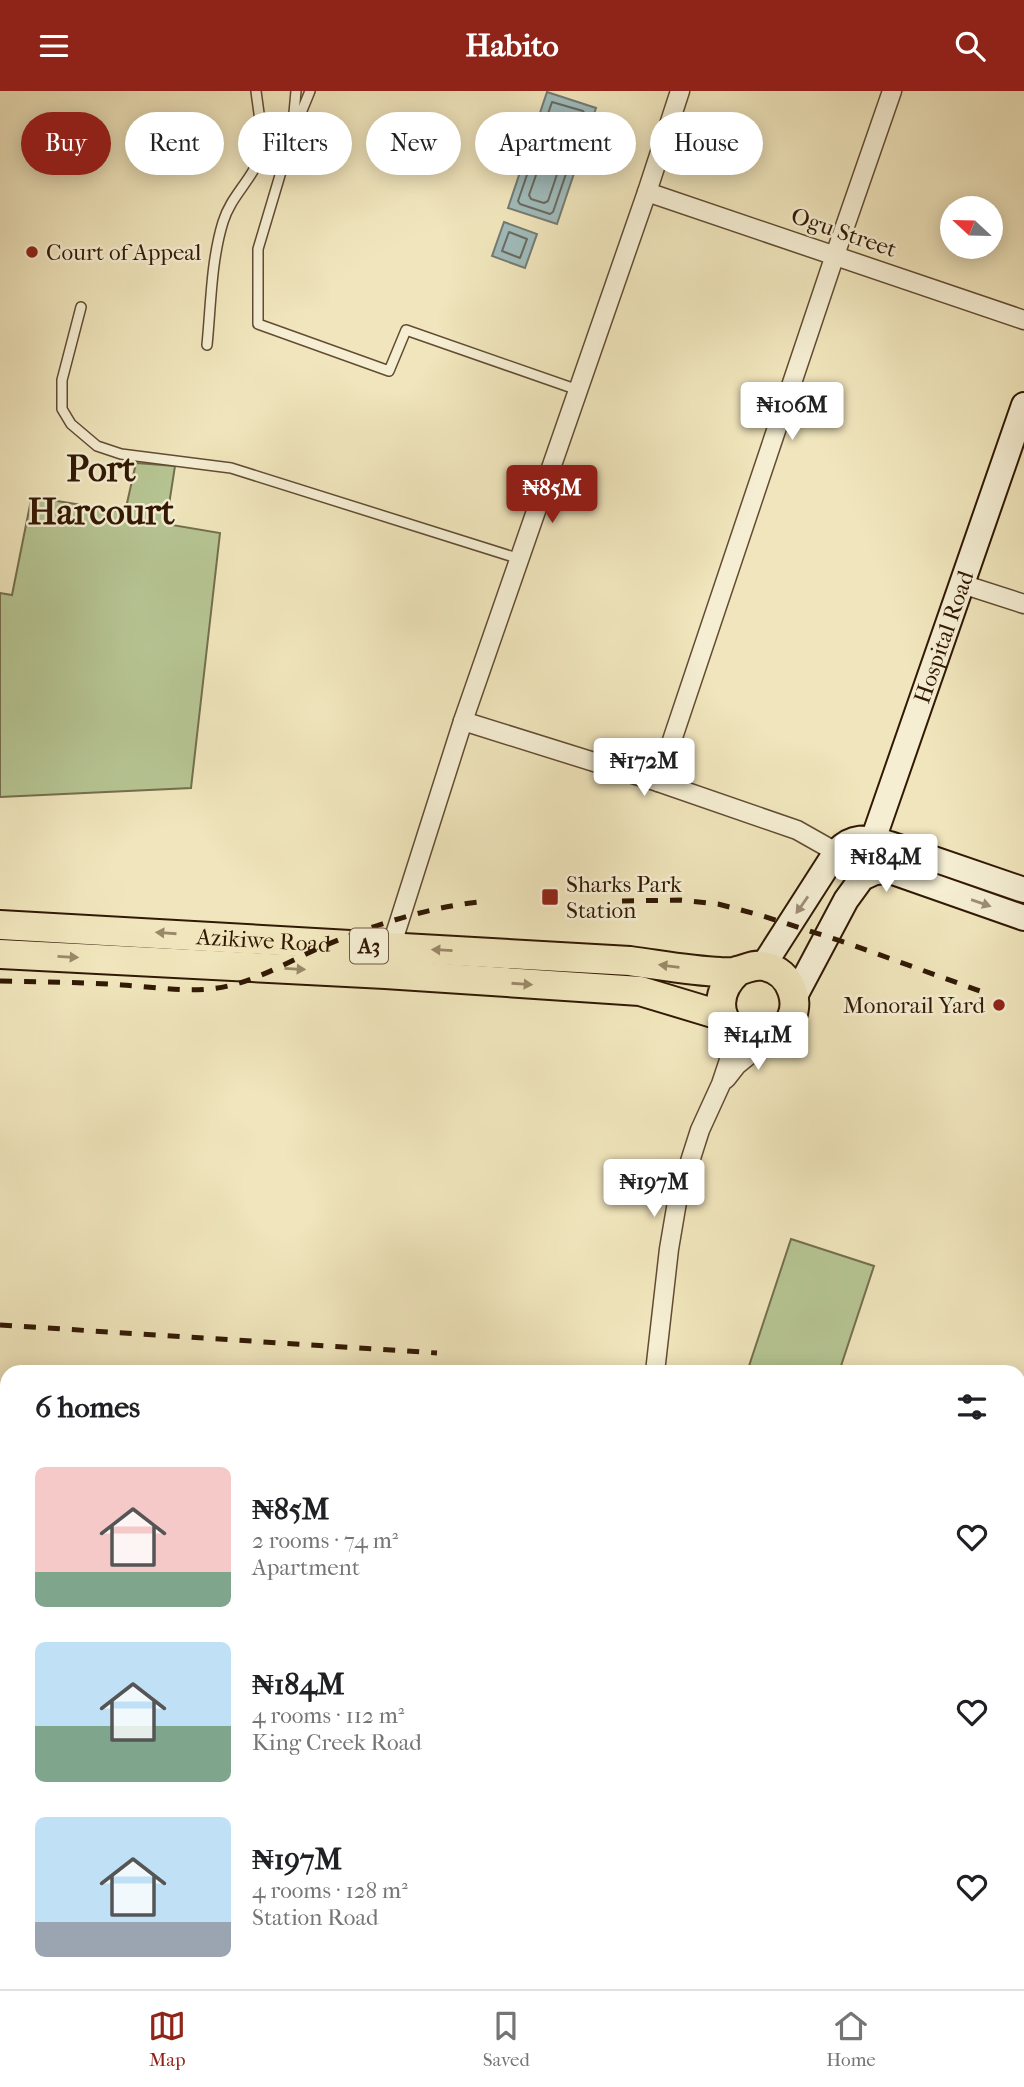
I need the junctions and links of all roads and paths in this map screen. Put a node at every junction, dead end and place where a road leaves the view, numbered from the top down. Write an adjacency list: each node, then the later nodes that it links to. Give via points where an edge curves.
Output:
1 (256, 91): 13 (lane, via 261,146 254,170 223,222)
2 (296, 91): 6 (lane)
3 (310, 91): 7 (lane)
4 (680, 91): 9 (street)
5 (892, 91): 10 (street)
6 (294, 112)
7 (301, 112)
8 (280, 175): 14 (lane, via 258,249 258,324 389,371 406,330)
9 (647, 192): 10 (street, Ogu Street); 14 (street)
10 (835, 255): 12 (street, Ogu Street); 20 (street)
11 (80, 307): 16 (lane, via 62,380 62,409 71,424 97,446 121,454 231,468)
12 (1024, 320)
13 (207, 345)
14 (578, 390): 16 (street)
15 (1024, 405): 17 (street, Hospital Road)
16 (520, 559): 19 (street)
17 (962, 584): 18 (street); 21 (street, Hospital Road)
18 (1024, 604)
19 (463, 721): 20 (street); 27 (street)
20 (658, 782): 22 (street, via 797,831)
21 (873, 840): 22 (street, via 854,838); 23 (street, Hospital Road); 24 (street)
22 (836, 852): 29 (street, one-way to 29)
23 (875, 871): 25 (street, one-way to 25, via 890,871); 30 (street, via 862,878 846,900)
24 (1024, 890)
25 (1024, 918)
26 (0, 925): 27 (main road, Azikiwe Road / A3, one-way to 26)
27 (391, 947): 29 (main road, Azikiwe Road / A3, one-way to 27, via 710,971 630,961)
28 (0, 954): 31 (main road, Azikiwe Road / A3, one-way to 31, via 640,992)
29 (750, 969): 30 (main road, via 772,968 787,980); 31 (main road, via 728,980 722,991)
30 (794, 998): 32 (main road, via 793,1013)
31 (724, 1019): 32 (main road, A3, via 745,1038); 33 (street, via 729,1061)
32 (773, 1036): 33 (street)
33 (721, 1084): 34 (street, via 700,1130 677,1202)
34 (656, 1365)

